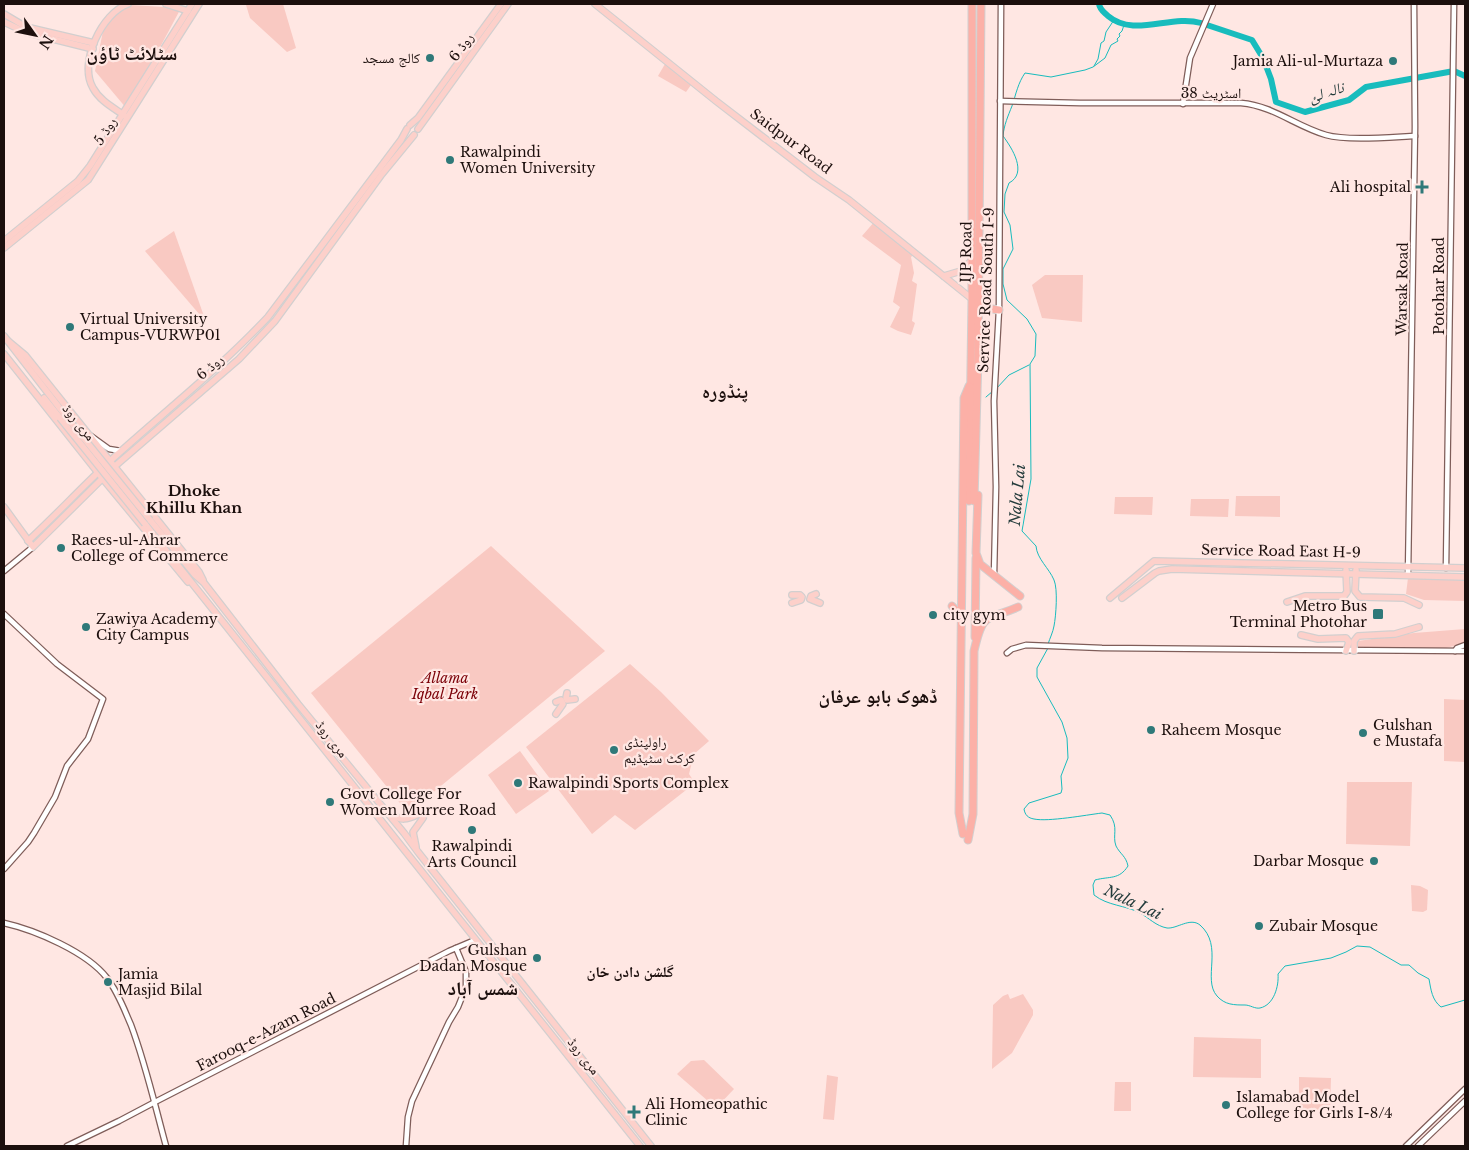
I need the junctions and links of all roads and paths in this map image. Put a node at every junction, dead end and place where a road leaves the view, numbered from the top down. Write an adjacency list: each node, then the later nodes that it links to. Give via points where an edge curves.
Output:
1 (128, 4): 17 (main road, via 105,22)
2 (166, 4): 14 (main road)
3 (192, 4): 14 (main road, روڈ 5)
4 (200, 4): 14 (main road, روڈ 5)
5 (501, 4): 21 (main road, روڈ 6, via 418,118)
6 (508, 4): 22 (main road, روڈ 6)
7 (594, 4): 27 (main road, Saidpur Road)
8 (972, 4): 26 (highway, IJP Road)
9 (981, 4): 29 (highway, IJP Road)
10 (1001, 4): 18 (street, Service Road South I-9)
11 (1213, 4): 19 (street, via 1190,58)
12 (1414, 4): 23 (street, Warsak Road)
13 (1454, 4): 54 (street, Potohar Road)
14 (190, 12): 20 (main road, روڈ 5)
15 (4, 14): 17 (main road, via 26,26)
16 (4, 22): 17 (main road, via 25,32)
17 (93, 46): 20 (main road, via 88,64 92,88 102,100)
18 (1000, 101): 19 (street, اسٹریٹ 38); 30 (street, Service Road South I-9)
19 (1183, 104): 23 (street, اسٹریٹ 38, via 1253,104 1329,136)
20 (126, 116): 24 (main road, روڈ 5, via 78,180); 25 (main road, روڈ 5, via 88,180)
21 (408, 127): 22 (main road, via 410,134); 22 (main road, via 416,125); 39 (main road, روڈ 6, via 268,317)
22 (416, 132): 41 (main road, روڈ 6, via 276,321 239,359)
23 (1414, 136): 53 (street, Warsak Road)
24 (4, 241)
25 (4, 248)
26 (972, 260): 27 (main road, via 961,271); 28 (highway, IJP Road)
27 (944, 276): 28 (main road, Saidpur Road)
28 (972, 299): 34 (highway, IJP Road)
29 (978, 308): 30 (highway); 35 (highway, IJP Road)
30 (999, 310): 62 (street, Service Road South I-9, via 994,402)
31 (5, 338): 36 (main road, مری روڈ); 37 (main road, via 25,356)
32 (4, 348): 36 (main road, مری روڈ)
33 (4, 354): 38 (main road)
34 (971, 381): 35 (highway, IJP Road, via 971,501); 78 (highway, via 964,398)
35 (977, 388): 48 (highway, via 981,410)
36 (62, 417): 45 (main road, مری روڈ, bridge)
37 (91, 437): 38 (main road, via 90,448); 39 (street); 40 (main road)
38 (79, 449): 42 (main road)
39 (122, 452): 40 (main road, روڈ 6)
40 (110, 461): 41 (main road); 42 (main road, روڈ 6)
41 (114, 467): 43 (main road, روڈ 6); 64 (main road, via 199,572)
42 (98, 473): 43 (main road); 46 (main road, روڈ 6)
43 (103, 480): 47 (main road, روڈ 6); 65 (main road, via 172,565)
44 (4, 507): 46 (main road)
45 (148, 522): 64 (main road, مری روڈ); 65 (main road, مری روڈ)
46 (28, 541): 47 (main road)
47 (33, 547): 56 (street)
48 (976, 553): 62 (highway, via 980,564); 82 (highway)
49 (1274, 564): 51 (main road, Service Road East H-9, via 1154,561); 52 (main road, Service Road East H-9); 58 (main road)
50 (1356, 565): 52 (main road, Service Road East H-9); 53 (main road, Service Road East H-9); 60 (main road)
51 (1148, 566): 57 (main road); 69 (main road, Service Road East H-9)
52 (1346, 566): 59 (main road)
53 (1408, 566): 54 (main road, Service Road East H-9); 61 (street, Warsak Road)
54 (1446, 568): 55 (main road, Service Road East H-9)
55 (1465, 568)
56 (4, 571)
57 (1159, 571): 58 (main road, Service Road East H-9); 70 (main road)
58 (1274, 572): 59 (main road, Service Road East H-9)
59 (1347, 574): 60 (main road, Service Road East H-9); 71 (main road, via 1344,596 1305,596)
60 (1356, 574): 61 (main road, Service Road East H-9); 74 (main road, via 1355,591 1360,596 1404,598)
61 (1408, 575): 63 (main road, Service Road East H-9)
62 (994, 576): 68 (highway)
63 (1465, 576)
64 (204, 583): 92 (main road, مری روڈ)
65 (199, 591): 98 (main road, مری روڈ)
66 (816, 594): 73 (main road, via 810,599)
67 (792, 595): 72 (main road, via 802,597)
68 (1020, 596)
69 (1110, 598)
70 (1122, 598)
71 (1287, 602)
72 (792, 603)
73 (820, 603)
74 (1420, 605)
75 (952, 606): 78 (highway)
76 (1018, 607): 82 (highway, via 996,614 982,624)
77 (4, 614): 96 (street, via 57,664 103,699 88,739 66,766 55,797 28,842)
78 (962, 617): 93 (highway, via 959,813)
79 (1419, 626): 84 (main road, via 1395,634 1358,636 1354,641)
80 (1301, 635): 83 (main road, via 1318,639 1346,638 1349,642)
81 (1465, 645): 85 (street)
82 (974, 651): 94 (highway, via 973,814)
83 (1346, 651): 84 (street); 87 (street, via 1039,645 1018,646)
84 (1354, 651): 85 (street)
85 (1455, 651): 86 (street)
86 (1465, 652)
87 (1007, 654)
88 (567, 693): 89 (main road, via 567,700)
89 (575, 699)
90 (556, 702): 91 (main road, via 561,700 563,704)
91 (556, 714)
92 (386, 812): 95 (main road, مری روڈ); 95 (main road, via 400,820 420,816 413,832)
93 (962, 834)
94 (968, 840)
95 (418, 852): 109 (main road, مری روڈ)
96 (4, 869)
97 (4, 923): 102 (street, via 56,941 106,977 128,1018)
98 (475, 940): 99 (street, Farooq-e-Azam Road); 108 (main road, مری روڈ)
99 (456, 948): 102 (street, Farooq-e-Azam Road); 107 (street, via 466,972 466,987 412,1101)
100 (1465, 1089): 103 (street)
101 (1465, 1100): 104 (street)
102 (155, 1102): 105 (street, Farooq-e-Azam Road); 106 (street)
103 (1422, 1131): 104 (street); 110 (street)
104 (1428, 1137): 111 (street)
105 (67, 1146)
106 (166, 1146)
107 (406, 1146)
108 (640, 1146)
109 (651, 1146)
110 (1406, 1146)
111 (1418, 1146)

